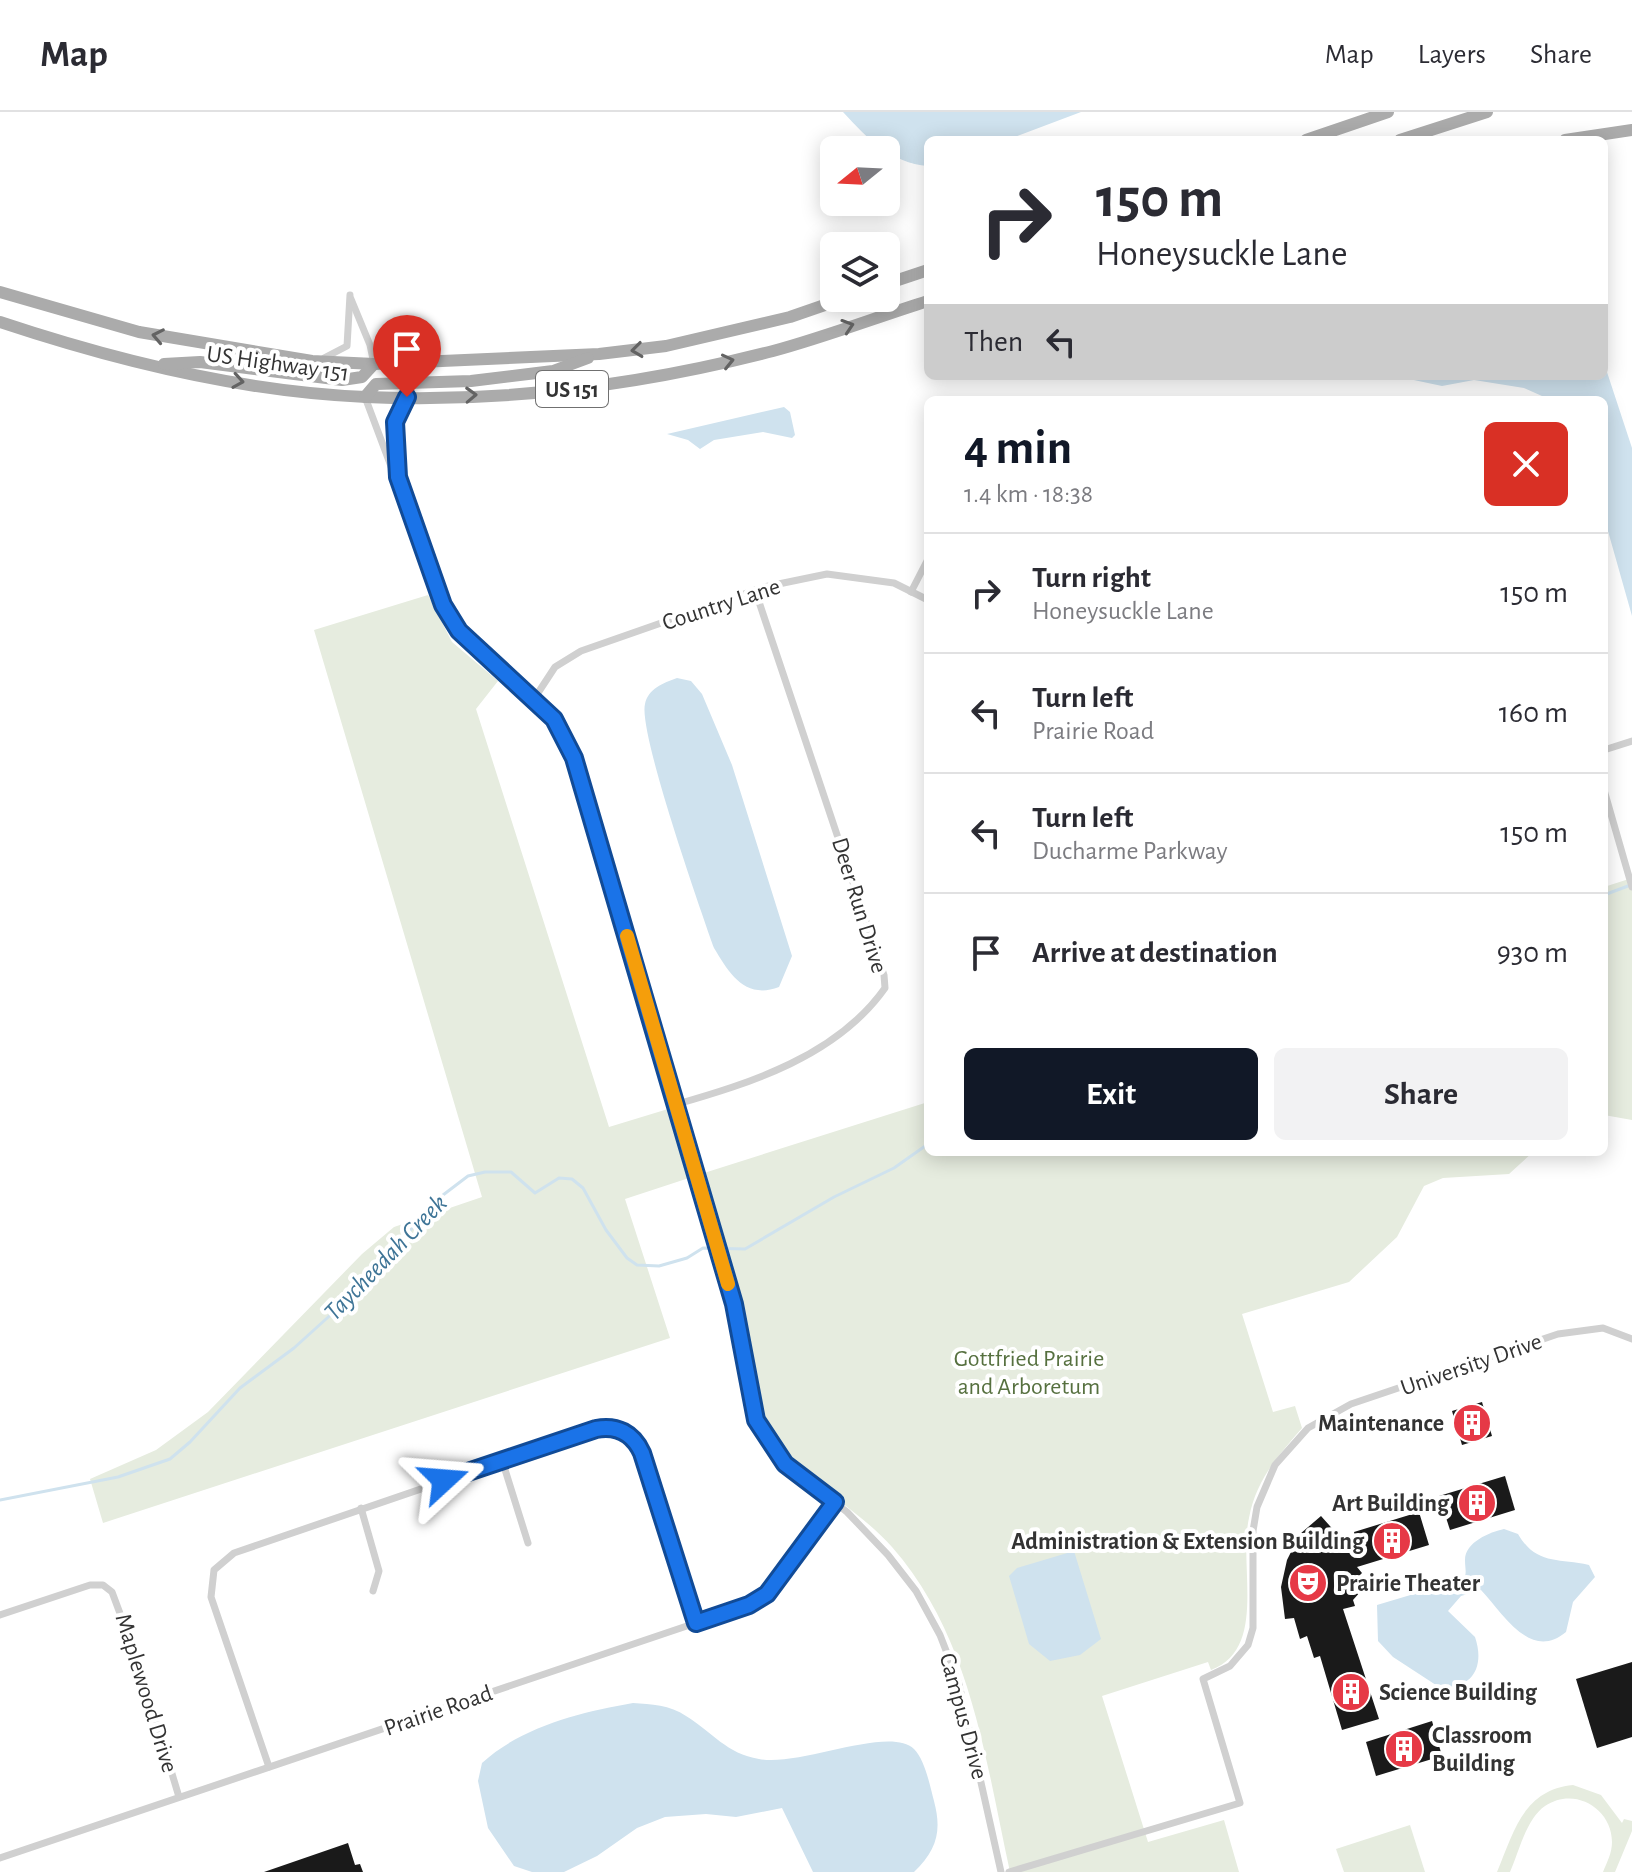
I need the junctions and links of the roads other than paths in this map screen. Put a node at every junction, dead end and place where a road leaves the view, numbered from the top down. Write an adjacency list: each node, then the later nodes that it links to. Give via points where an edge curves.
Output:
1 (1366, 112): 5 (main road)
2 (1388, 112): 6 (main road)
3 (1487, 112): 7 (main road)
4 (1632, 130): 8 (main road)
5 (1313, 136)
6 (1316, 136)
7 (1412, 136)
8 (1592, 136)
9 (924, 271): 10 (main road)
10 (900, 279)
11 (0, 292): 16 (main road, US Highway 151 / US 151, one-way to 11, via 139,332)
12 (924, 302): 20 (main road, US Highway 151 / US 151, one-way to 12, via 516,394 661,376 774,350)
13 (820, 306): 15 (main road, US Highway 151 / US 151, one-way to 15, via 666,346)
14 (0, 322): 18 (main road, US Highway 151 / US 151)
15 (599, 354): 17 (main road, US Highway 151 / US 151); 19 (main road, via 553,371 376,384)
16 (312, 361): 17 (main road, US Highway 151 / US 151); 17 (street, via 347,346 350,295)
17 (374, 364): 18 (main road, via 355,380 200,362)
18 (152, 365): 19 (main road, US Highway 151 / US 151, one-way to 19, via 283,389)
19 (365, 397): 20 (main road, US Highway 151 / US 151); 21 (street)
20 (407, 397): 21 (street, via 395,422)
21 (398, 477): 26 (street, Campus Drive, via 443,605 459,631)
22 (924, 567): 24 (street)
23 (755, 590): 24 (street, Country Lane, via 827,574 882,580); 26 (street, Country Lane, via 581,651 555,667); 31 (street, Deer Run Drive, via 885,988 866,1012 826,1043 754,1080)
24 (911, 592): 25 (street, Country Lane)
25 (924, 598)
26 (534, 699): 31 (street, Campus Drive, via 554,719 574,758)
27 (1632, 741): 28 (street)
28 (1608, 749)
29 (1608, 804): 30 (street)
30 (1632, 887)
31 (674, 1105): 34 (street, Campus Drive, via 721,1259 760,1429 785,1464)
32 (1632, 1339): 44 (street, University Drive, via 1603,1328 1558,1334 1351,1404 1299,1435 1275,1465 1257,1507 1249,1641 1230,1666 1203,1679 1240,1803)
33 (502, 1460): 35 (street); 36 (street); 39 (street, via 601,1428 619,1429 634,1439)
34 (835, 1502): 39 (street, Prairie Road, via 767,1594); 43 (street, Campus Drive, via 903,1573 949,1652)
35 (361, 1508): 37 (street, via 379,1571); 40 (street, via 238,1552 216,1567 210,1592)
36 (528, 1543)
37 (373, 1591)
38 (0, 1615): 41 (street, Maplewood Drive, via 90,1585 111,1591)
39 (696, 1623): 40 (street, Prairie Road)
40 (269, 1767): 41 (street, Prairie Road)
41 (179, 1797): 42 (street, Prairie Road)
42 (0, 1858)
43 (1001, 1872)
44 (1009, 1872)

